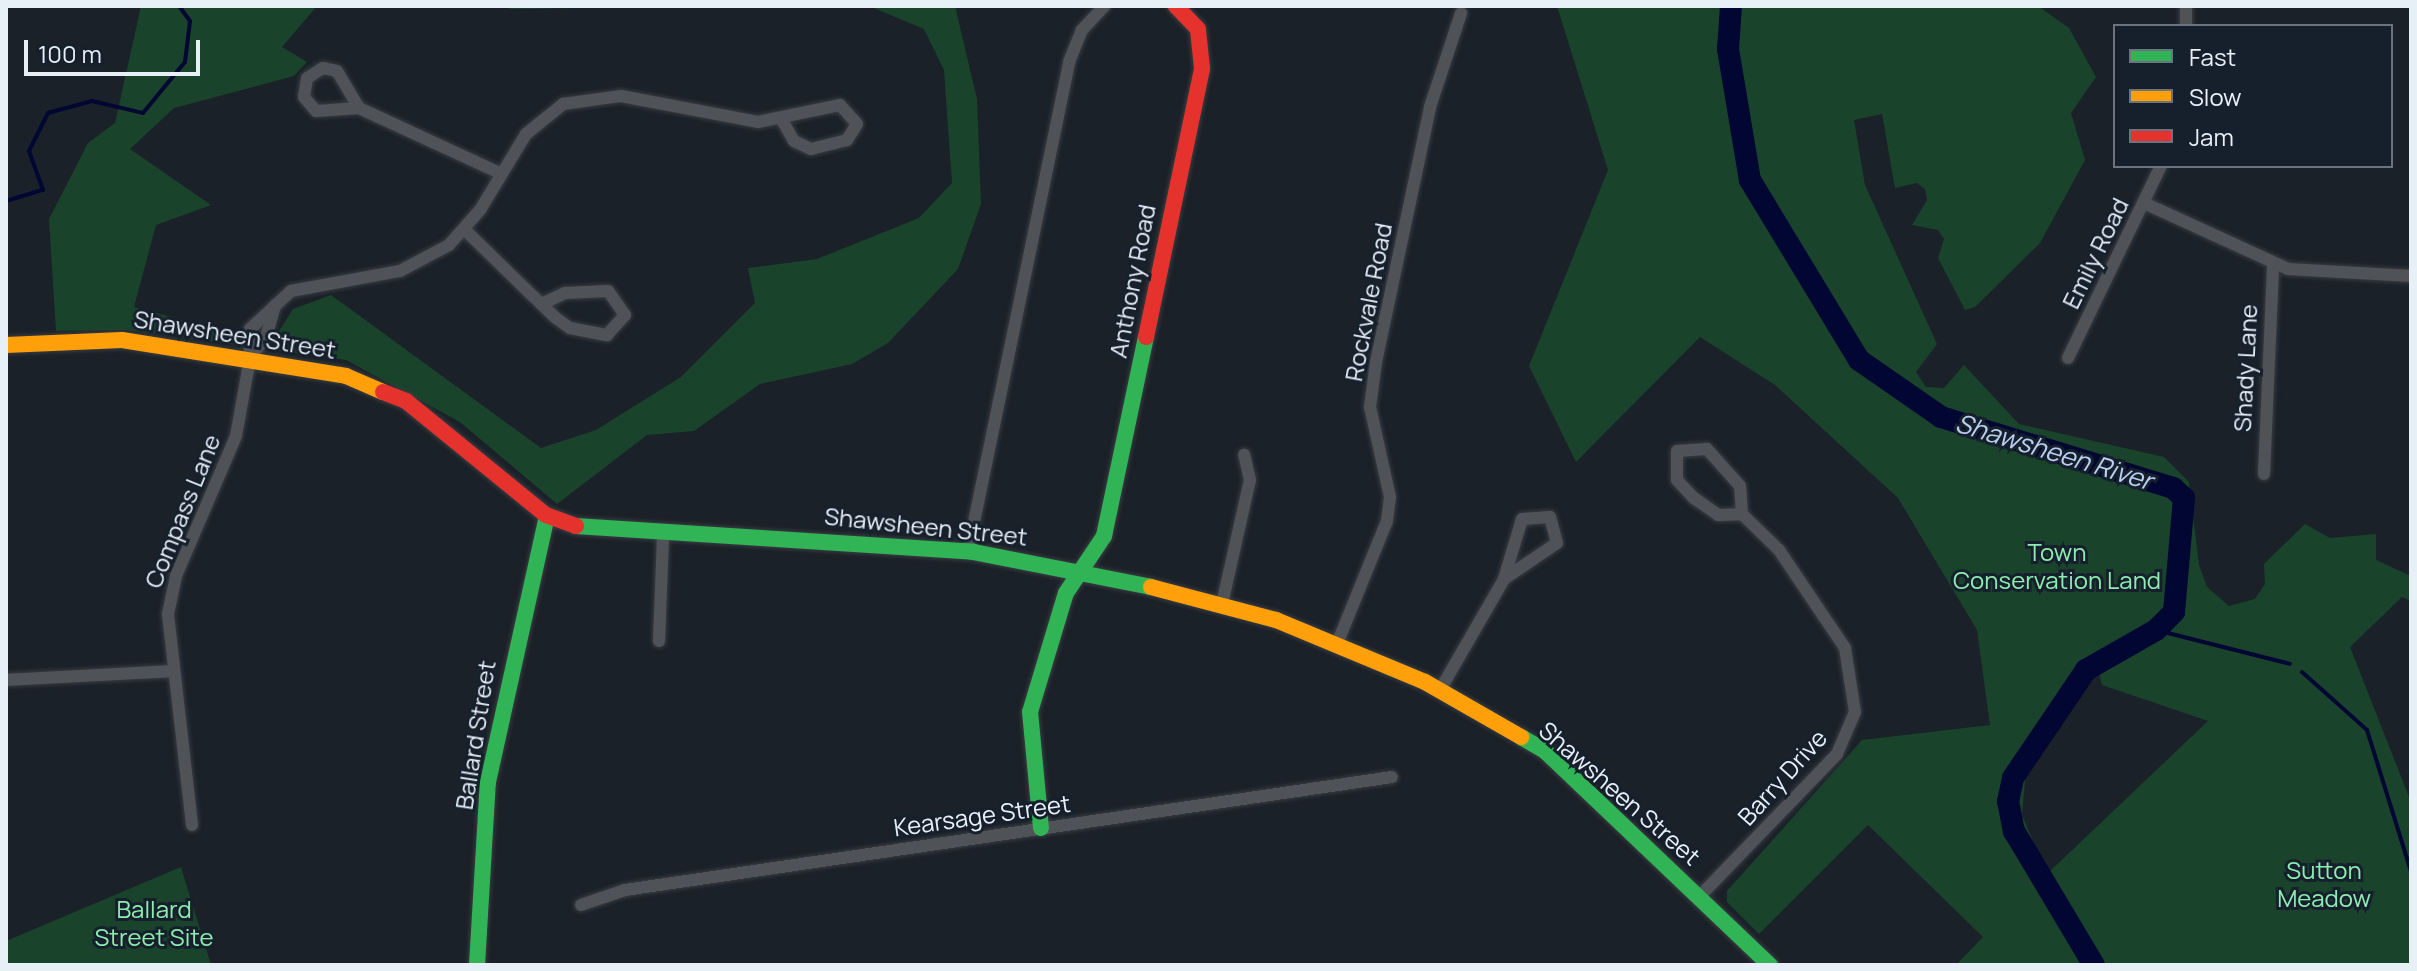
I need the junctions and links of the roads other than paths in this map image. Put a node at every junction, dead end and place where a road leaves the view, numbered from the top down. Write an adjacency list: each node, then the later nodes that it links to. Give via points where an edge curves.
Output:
1 (1104, 6): 21 (street, via 1082,30 1069,62)
2 (1176, 6): 22 (main road, Anthony Road, via 1198,29 1202,68 1104,536)
3 (1461, 13): 26 (street, Rockvale Road, via 1430,107 1376,362 1370,407 1390,497 1387,521)
4 (359, 108): 4 (street, via 337,71 323,68 307,78 303,92 312,109); 7 (street)
5 (782, 120): 5 (street, via 840,105 857,124 847,140 811,149 790,137); 7 (street, via 727,121 621,96 586,97 534,125)
6 (2160, 168): 8 (street, Emily Road)
7 (502, 174): 9 (street)
8 (2144, 203): 10 (street); 15 (street, Emily Road)
9 (465, 230): 12 (street); 14 (street, Compass Lane, via 410,268 300,287 248,333)
10 (2273, 264): 11 (street, via 2320,276); 17 (street, Shady Lane)
11 (2411, 276)
12 (541, 304): 12 (street, via 570,328 598,335 616,331 625,315 608,291)
13 (6, 345): 14 (main road, Shawsheen Street, via 122,340)
14 (250, 358): 19 (main road, Shawsheen Street, via 346,376 406,401); 27 (street, Compass Lane, via 233,446 170,594)
15 (2068, 358)
16 (1244, 455): 24 (street, via 1250,480)
17 (2264, 474)
18 (1742, 514): 18 (street, Barry Drive, via 1746,502 1723,464 1707,449 1677,451 1677,480 1694,498 1718,515); 33 (street, Barry Drive, via 1827,615 1855,676 1855,712 1837,754)
19 (547, 516): 20 (main road, Shawsheen Street, via 580,528); 35 (main road, Ballard Street, via 494,743)
20 (663, 536): 21 (main road, Shawsheen Street, via 792,537); 25 (street)
21 (968, 551): 22 (main road, Shawsheen Street)
22 (1085, 570): 24 (main road, Shawsheen Street); 32 (main road, Anthony Road, via 1066,593 1051,661 1030,712)
23 (1504, 579): 23 (street, via 1553,549 1558,529 1550,517 1536,513 1518,525); 29 (street)
24 (1222, 604): 26 (main road, Shawsheen Street)
25 (659, 641)
26 (1337, 644): 29 (main road, Shawsheen Street)
27 (173, 671): 28 (street); 31 (street, Compass Lane)
28 (6, 680)
29 (1440, 690): 33 (main road, Shawsheen Street, via 1545,751)
30 (1392, 777): 32 (street, Kearsage Street)
31 (192, 825)
32 (1041, 828): 34 (street, Kearsage Street, via 625,890)
33 (1700, 896): 36 (main road, Shawsheen Street)
34 (581, 905)
35 (477, 965)
36 (1770, 965)

